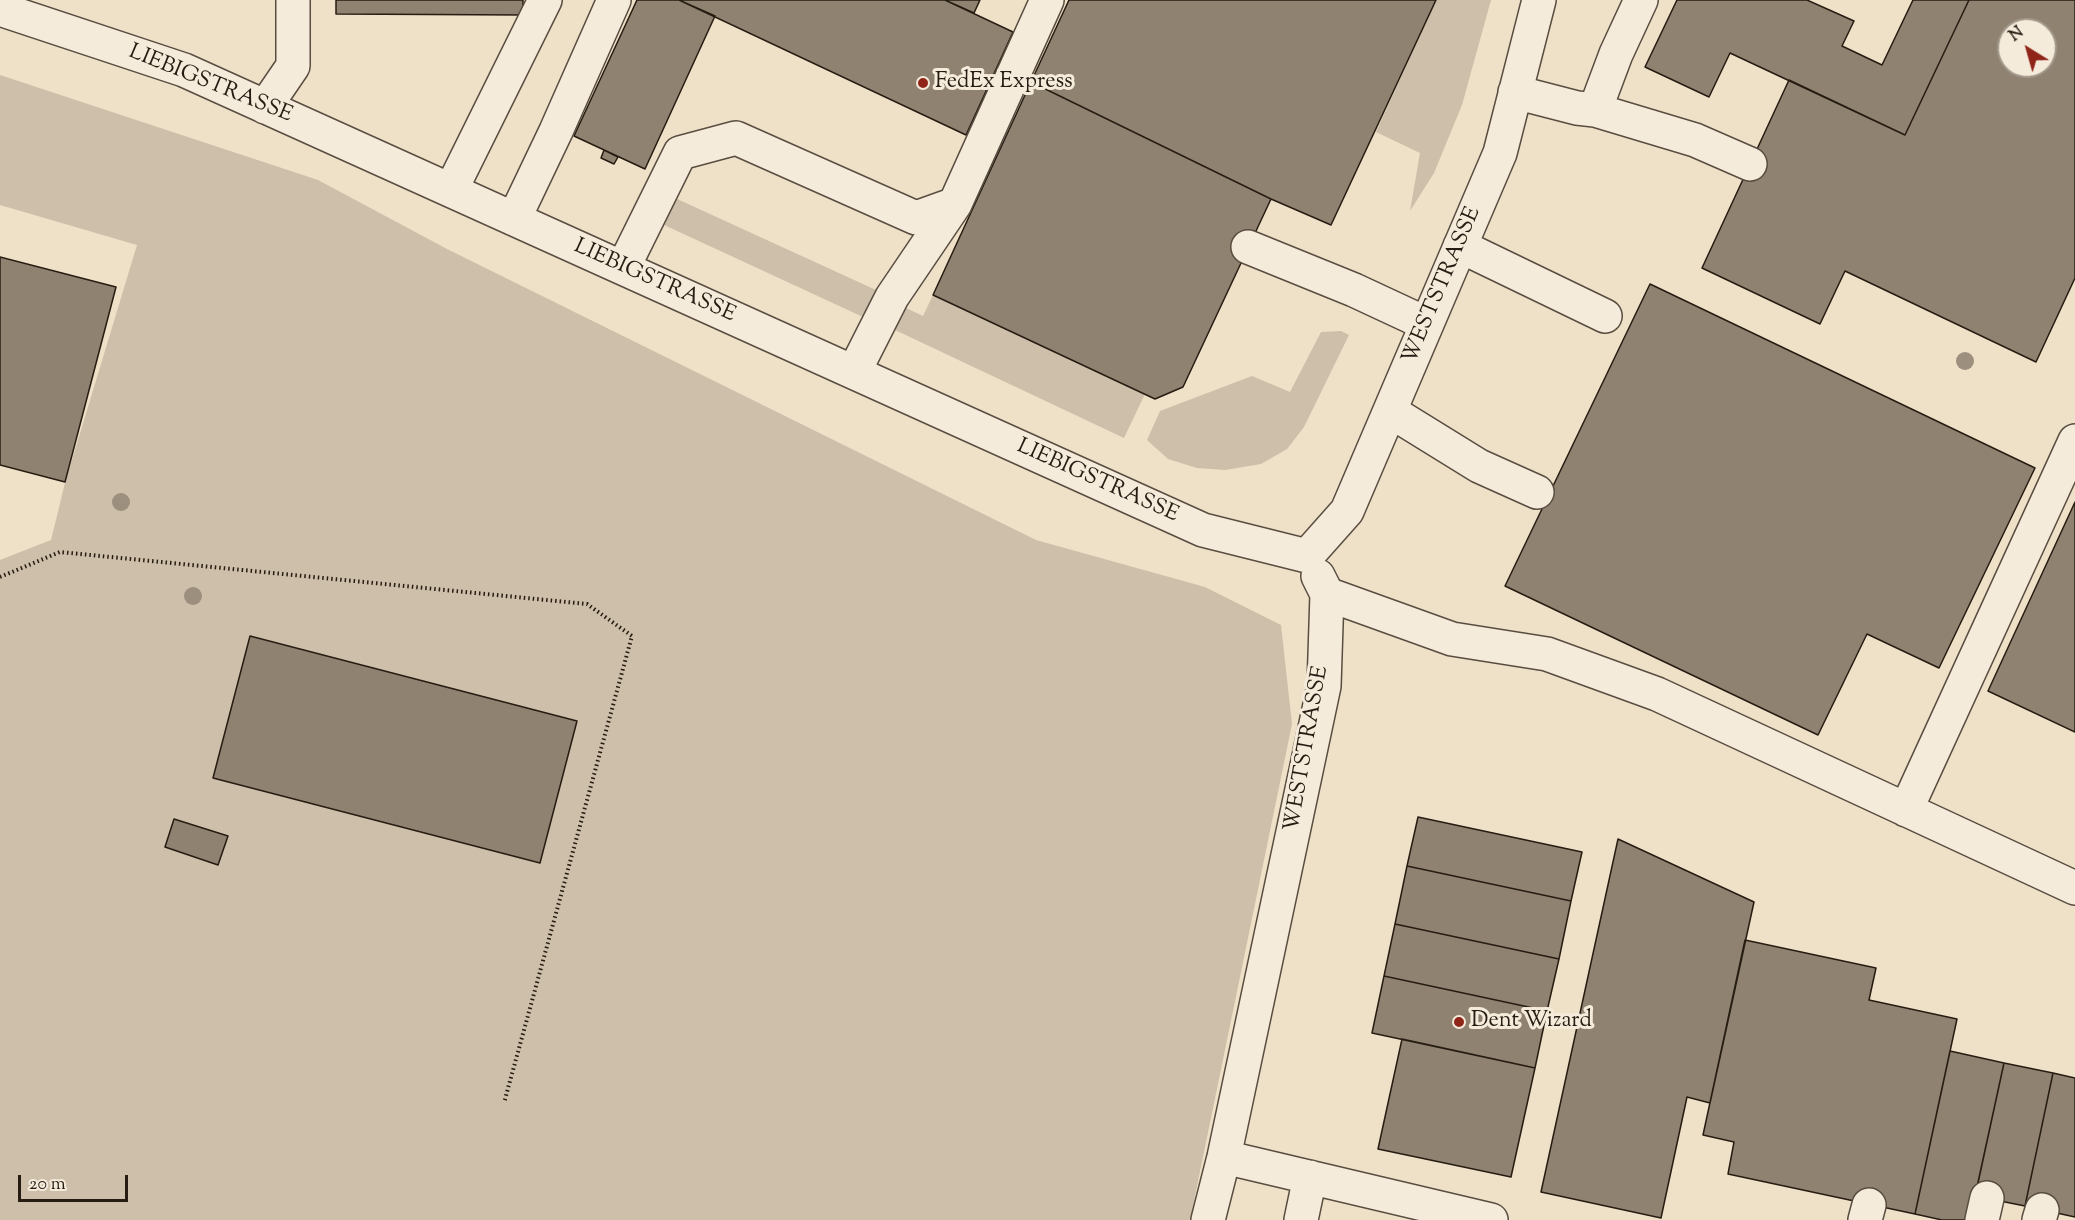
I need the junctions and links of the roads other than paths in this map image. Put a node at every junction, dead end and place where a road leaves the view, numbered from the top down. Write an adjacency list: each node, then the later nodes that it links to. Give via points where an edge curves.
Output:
1 (293, 0): 9 (street, via 293,66)
2 (545, 0): 12 (street)
3 (614, 0): 14 (street)
4 (1047, 0): 13 (street)
5 (1539, 0): 8 (street, WESTSTRASSE)
6 (1641, 0): 10 (street)
7 (0, 9): 9 (street, LIEBIGSTRASSE, via 184,70)
8 (1515, 92): 10 (street); 15 (street, WESTSTRASSE, via 1500,153)
9 (265, 106): 12 (street, LIEBIGSTRASSE)
10 (1595, 110): 11 (street, via 1695,140)
11 (1750, 164)
12 (451, 190): 14 (street, LIEBIGSTRASSE)
13 (955, 204): 17 (street, via 916,218 736,138 680,153); 20 (street, via 892,297)
14 (514, 219): 17 (street, LIEBIGSTRASSE)
15 (1460, 246): 18 (street); 19 (street, WESTSTRASSE)
16 (1248, 247): 19 (street)
17 (623, 268): 20 (street, LIEBIGSTRASSE)
18 (1605, 316)
19 (1427, 324): 21 (street, WESTSTRASSE)
20 (854, 372): 24 (street, LIEBIGSTRASSE, via 1203,530)
21 (1390, 411): 23 (street, via 1479,466); 24 (street, WESTSTRASSE, via 1347,511)
22 (2075, 441): 26 (street)
23 (1537, 492)
24 (1307, 556): 25 (street, WESTSTRASSE)
25 (1327, 594): 26 (street, via 1452,639 1547,654 1657,694); 28 (street, WESTSTRASSE, via 1324,686)
26 (1906, 810): 27 (street)
27 (2075, 888)
28 (1224, 1157): 29 (street); 31 (street, WESTSTRASSE)
29 (1310, 1177): 30 (street); 32 (street)
30 (1484, 1219)
31 (1208, 1220)
32 (1300, 1220)

